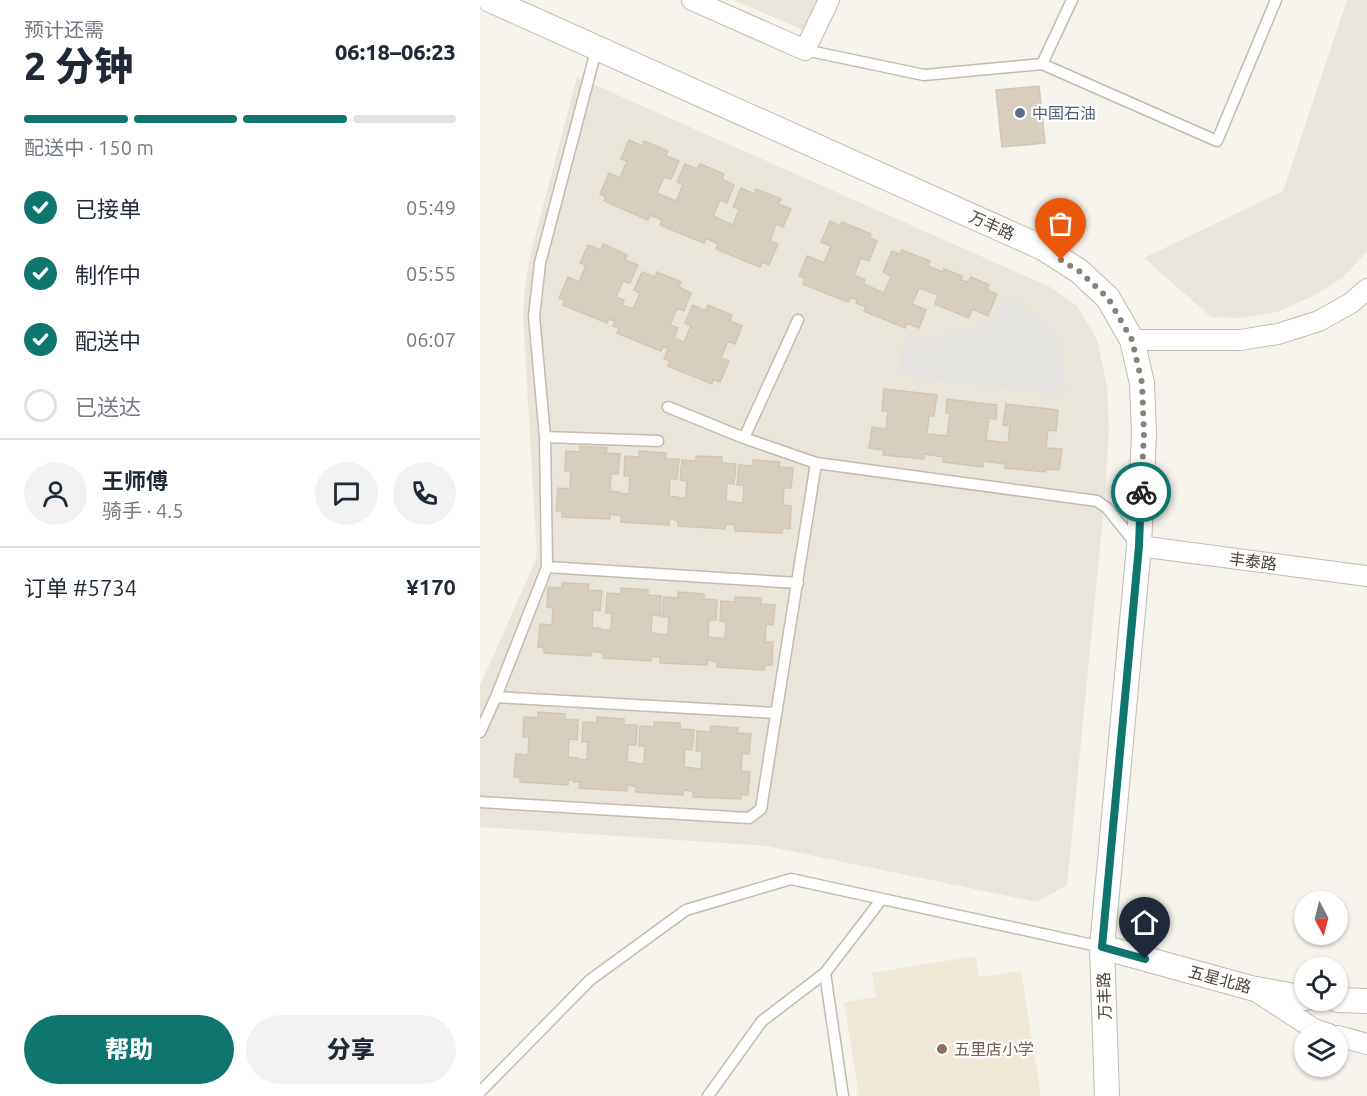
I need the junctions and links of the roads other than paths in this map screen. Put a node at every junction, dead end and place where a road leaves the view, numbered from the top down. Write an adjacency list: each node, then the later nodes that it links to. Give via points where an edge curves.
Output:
1 (490, 0): 6 (street, 万丰路)
2 (692, 0): 7 (street)
3 (829, 0): 7 (street)
4 (1072, 0): 8 (lane)
5 (1276, 0): 8 (lane, via 1217,141)
6 (597, 47): 11 (street, 万丰路, via 1043,248 1079,271 1108,298); 13 (lane, via 536,291 534,316)
7 (805, 50): 8 (lane, via 924,75)
8 (1042, 64)
9 (1367, 289): 11 (street, via 1319,321 1278,334 1240,340)
10 (798, 320): 14 (lane)
11 (1132, 340): 17 (street, 万丰路, via 1142,383 1144,434)
12 (668, 407): 14 (lane)
13 (545, 437): 15 (lane); 18 (lane)
14 (744, 438): 16 (lane)
15 (658, 441)
16 (816, 463): 17 (lane, via 1097,501); 20 (lane)
17 (1139, 546): 19 (street, 丰泰路); 26 (street, 万丰路)
18 (547, 567): 20 (lane); 21 (lane)
19 (1367, 576)
20 (798, 583): 22 (lane)
21 (496, 697): 22 (lane); 23 (lane)
22 (776, 713): 24 (lane, via 761,809 749,818)
23 (480, 732)
24 (480, 802)
25 (881, 900): 26 (lane); 27 (lane); 35 (lane, via 791,879 686,910 590,980)
26 (1102, 947): 28 (street, 五星北路); 38 (street, 万丰路)
27 (825, 973): 36 (lane, via 762,1022); 37 (lane)
28 (1251, 988): 29 (street, 五星北路); 32 (street)
29 (1294, 996)
30 (1348, 1000): 31 (street)
31 (1367, 1001)
32 (1305, 1023)
33 (1348, 1039): 34 (street)
34 (1367, 1044)
35 (480, 1092)
36 (708, 1096)
37 (843, 1096)
38 (1107, 1096)

